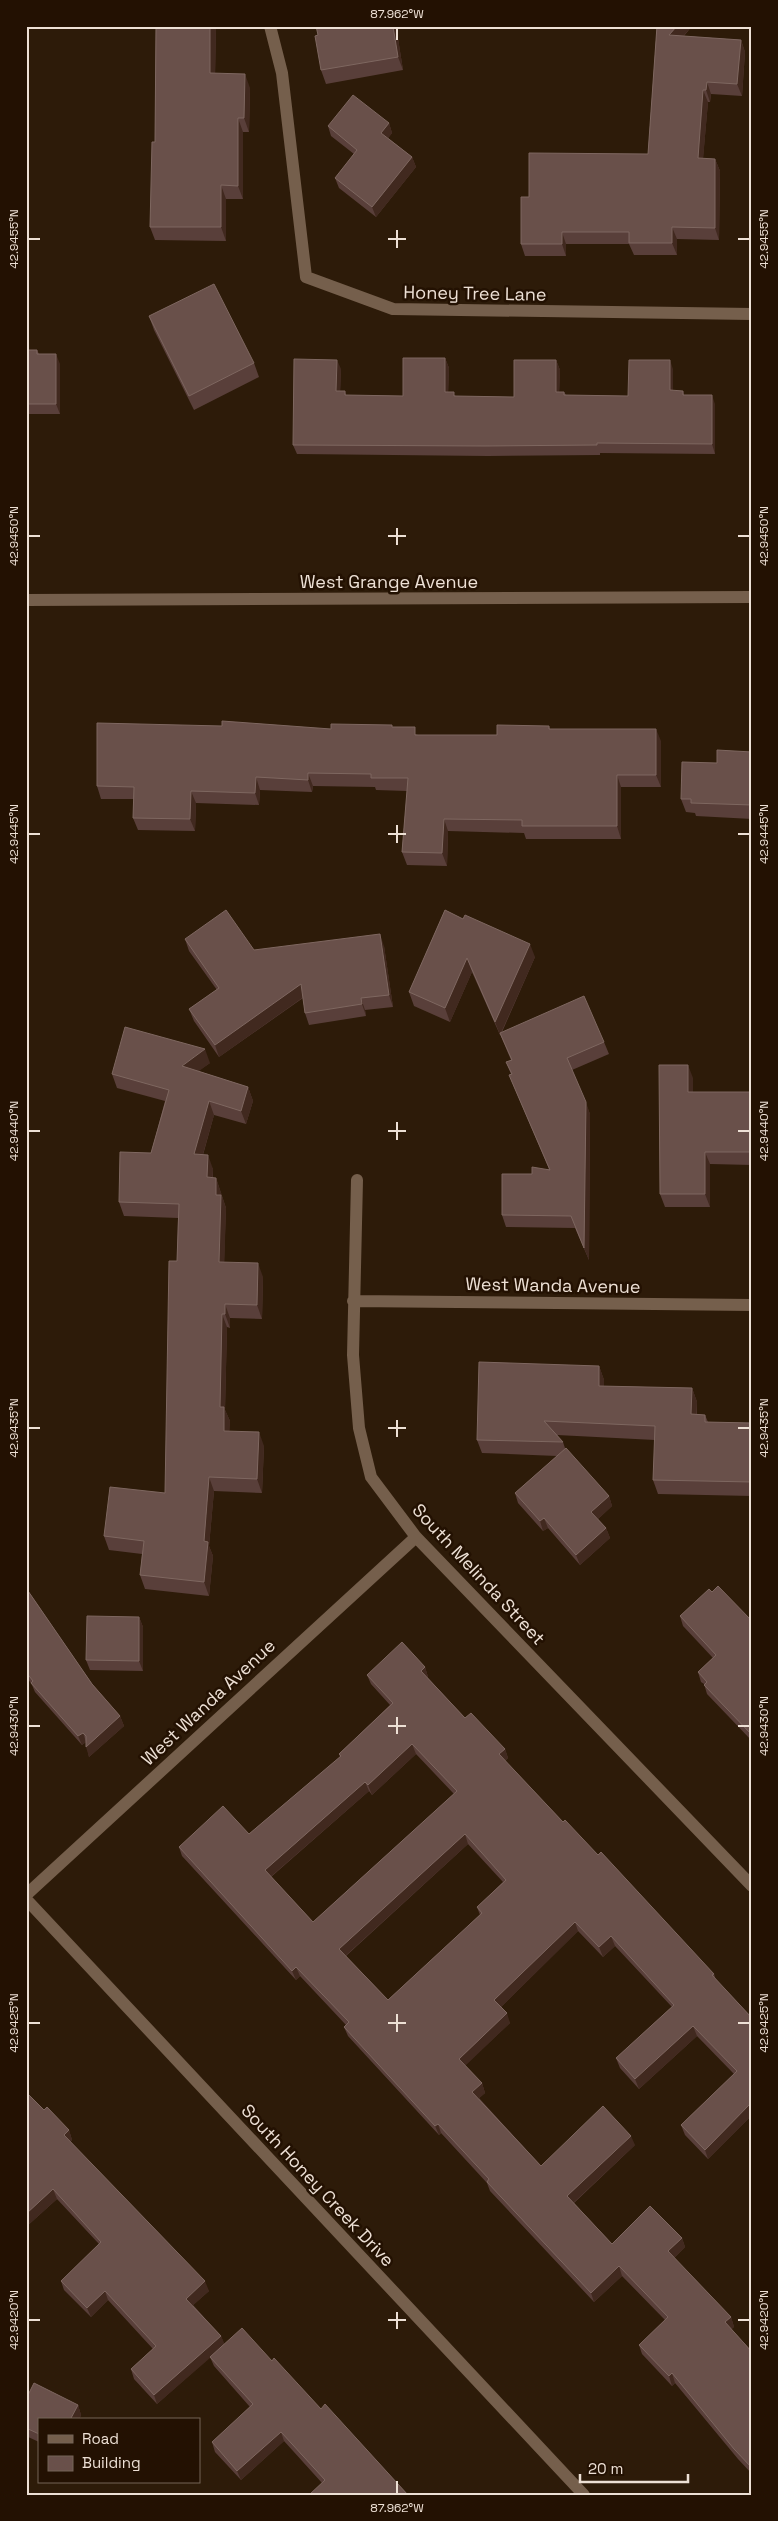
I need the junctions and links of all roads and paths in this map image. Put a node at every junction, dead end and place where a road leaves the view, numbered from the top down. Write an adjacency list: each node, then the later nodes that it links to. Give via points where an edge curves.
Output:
1 (270, 26): 2 (street, Honey Tree Lane, via 282,73 306,277 393,309)
2 (752, 314)
3 (752, 597): 4 (street, West Grange Avenue)
4 (26, 600)
5 (358, 1180): 6 (street, South Melinda Street)
6 (353, 1300): 7 (street, West Wanda Avenue); 8 (street, South Melinda Street, via 353,1355 359,1428 369,1467 372,1476)
7 (752, 1304)
8 (416, 1537): 9 (street, South Melinda Street); 10 (street, West Wanda Avenue)
9 (752, 1886)
10 (26, 1895)
11 (26, 1899): 12 (street, South Honey Creek Drive)
12 (584, 2495)

